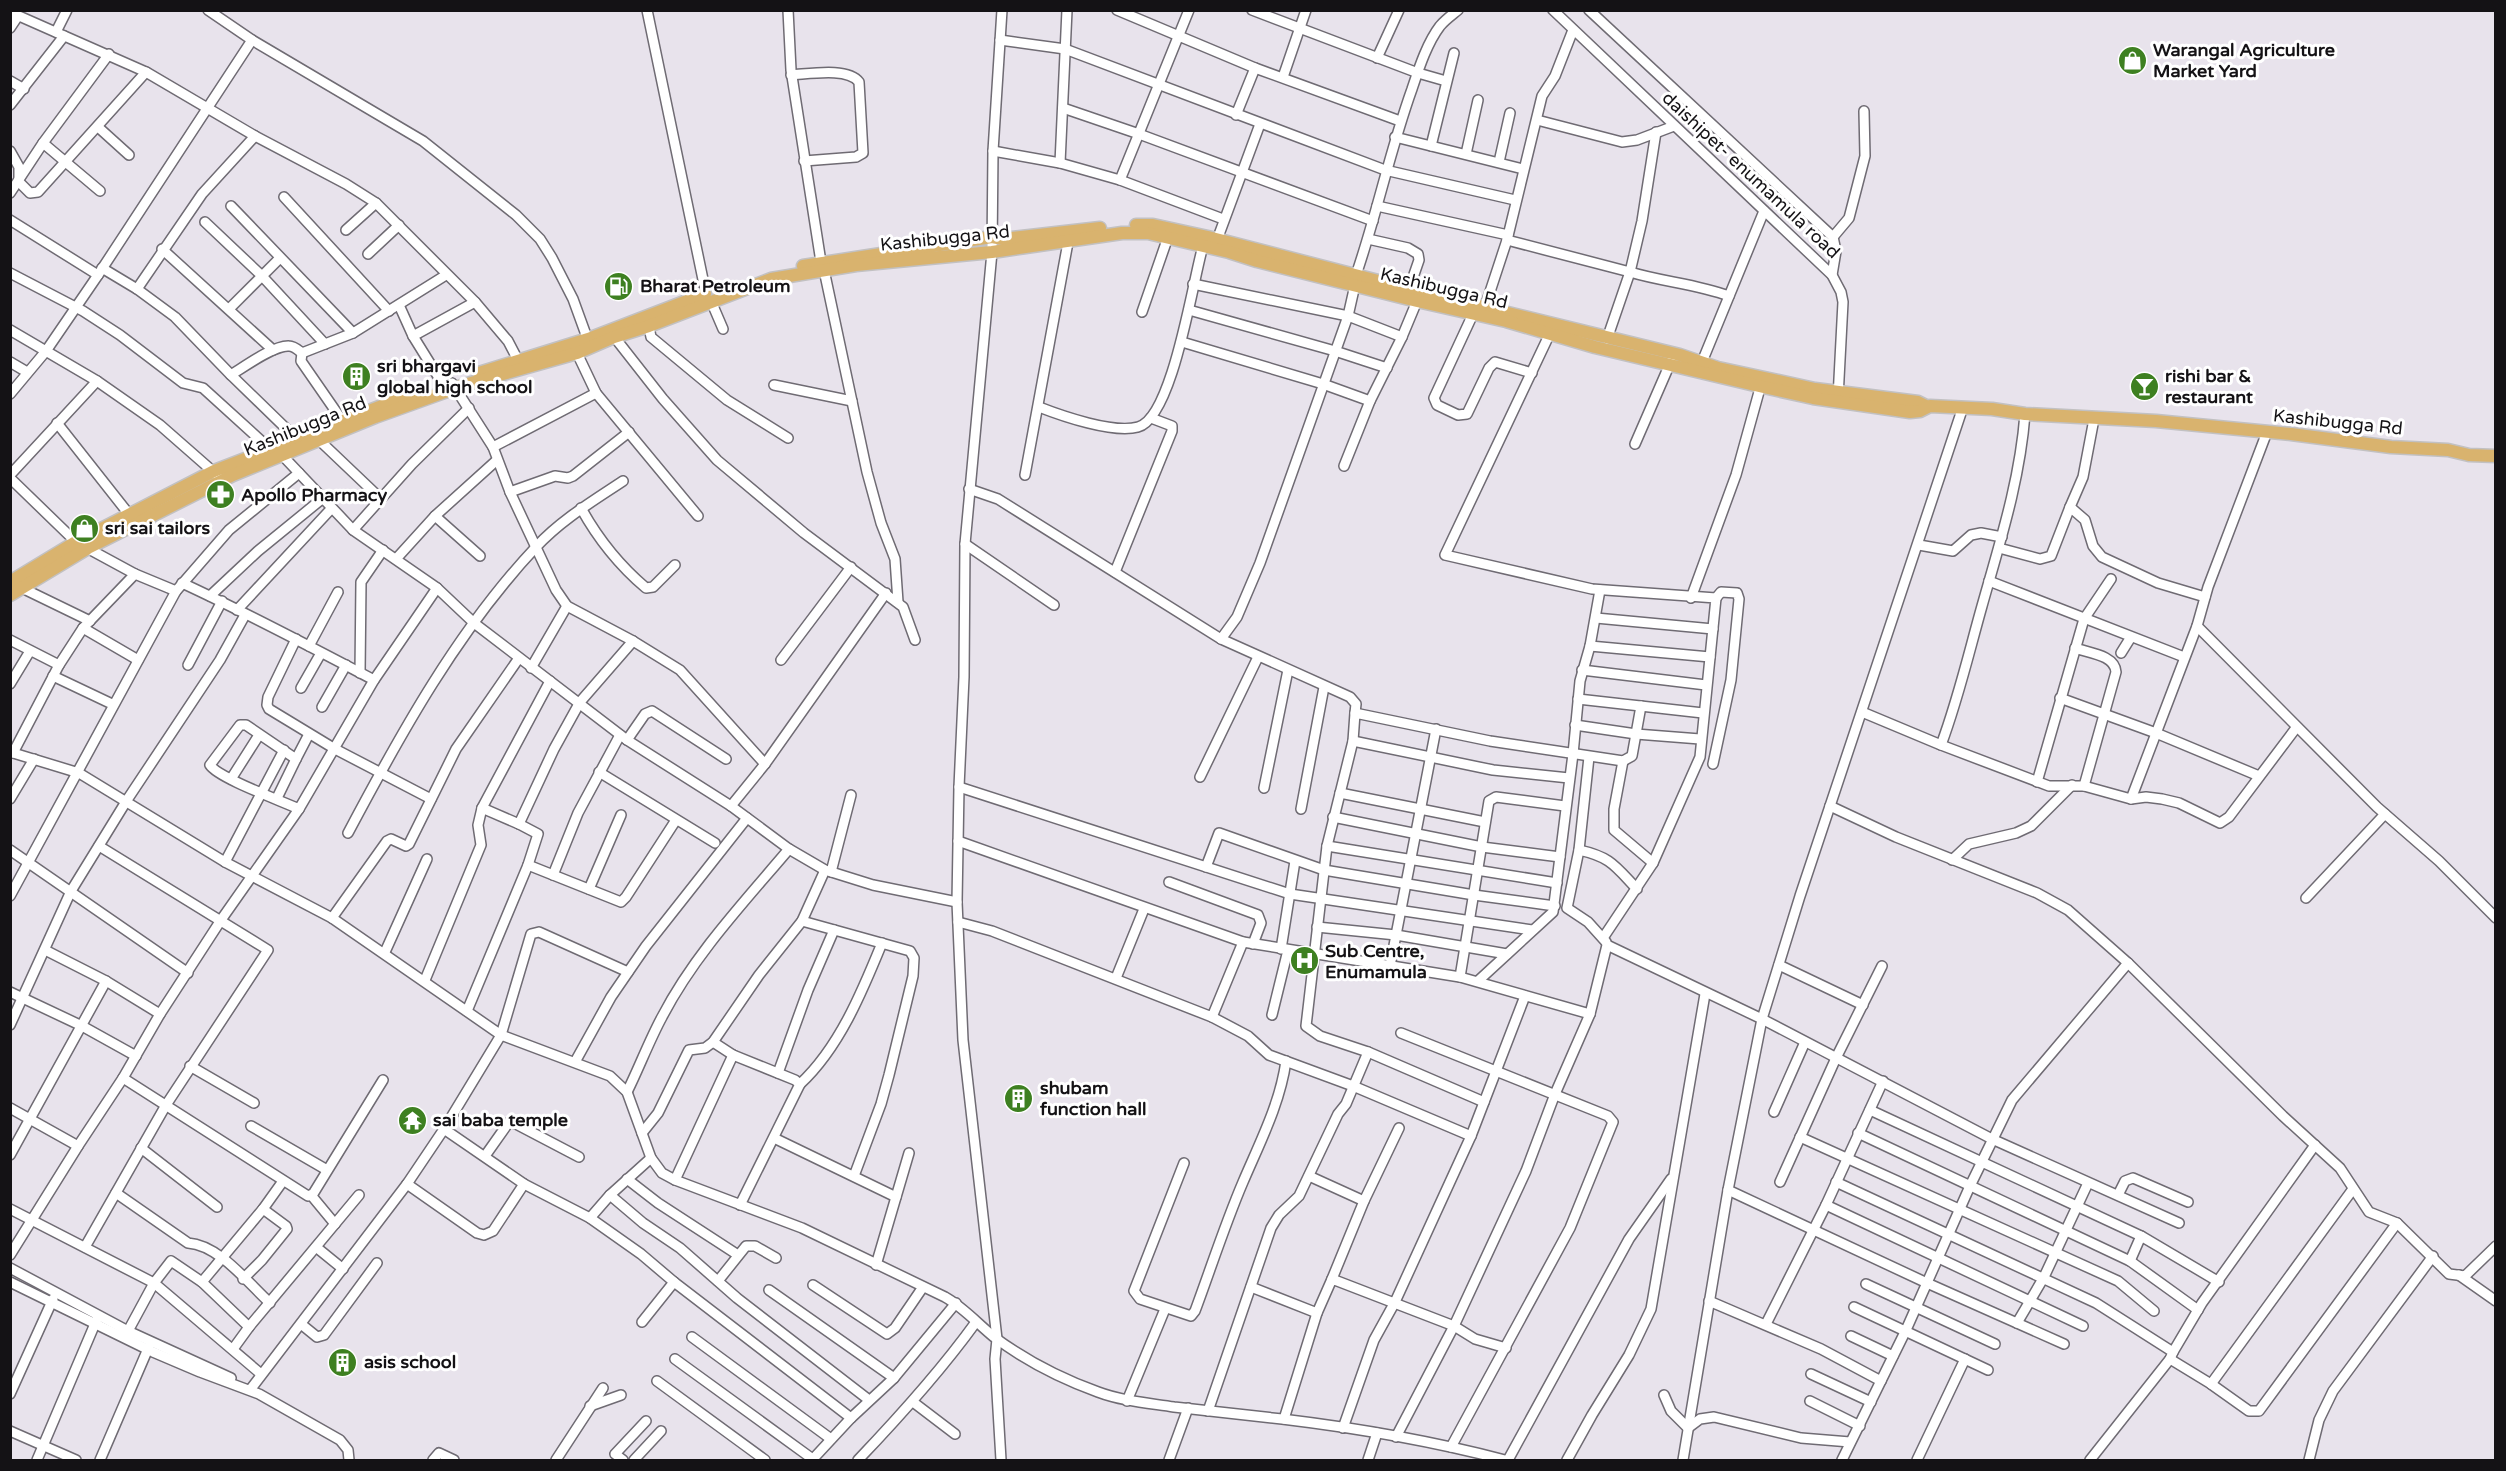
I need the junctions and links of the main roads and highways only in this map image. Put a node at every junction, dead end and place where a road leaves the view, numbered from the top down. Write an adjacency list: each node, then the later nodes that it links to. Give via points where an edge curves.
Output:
1 (1069, 236): 2 (main road, Kashibugga Rd, via 992,252); 2 (main road, Kashibugga Rd, via 992,237); 3 (main road, Kashibugga Rd, via 1136,232); 3 (main road, Kashibugga Rd, via 1126,225 1153,225)
2 (823, 266): 5 (main road, Kashibugga Rd, via 781,270)
3 (1355, 280): 4 (main road, Kashibugga Rd, via 1417,301); 4 (main road, Kashibugga Rd, via 1485,306)
4 (1552, 329): 6 (main road, Kashibugga Rd, via 1607,339); 6 (main road, Kashibugga Rd, via 1595,347)
5 (589, 343): 7 (main road, Kashibugga Rd); 7 (main road, Kashibugga Rd, via 577,353)
6 (1672, 359): 8 (main road, Kashibugga Rd); 8 (main road, Kashibugga Rd, via 1702,362)
7 (520, 364): 9 (main road, Kashibugga Rd, via 392,402)
8 (1761, 382): 11 (main road, Kashibugga Rd, via 1814,394 1918,402 1926,406 2156,422)
9 (345, 424): 10 (main road, Kashibugga Rd); 10 (main road, Kashibugga Rd, via 319,440)
10 (301, 442): 12 (main road, Kashibugga Rd, via 282,455); 12 (main road, Kashibugga Rd, via 269,448)
11 (2496, 456)
12 (217, 476): 13 (main road, Kashibugga Rd); 13 (main road, Kashibugga Rd, via 128,513 76,542)
13 (16, 585): 14 (main road, Kashibugga Rd)
14 (10, 595)

